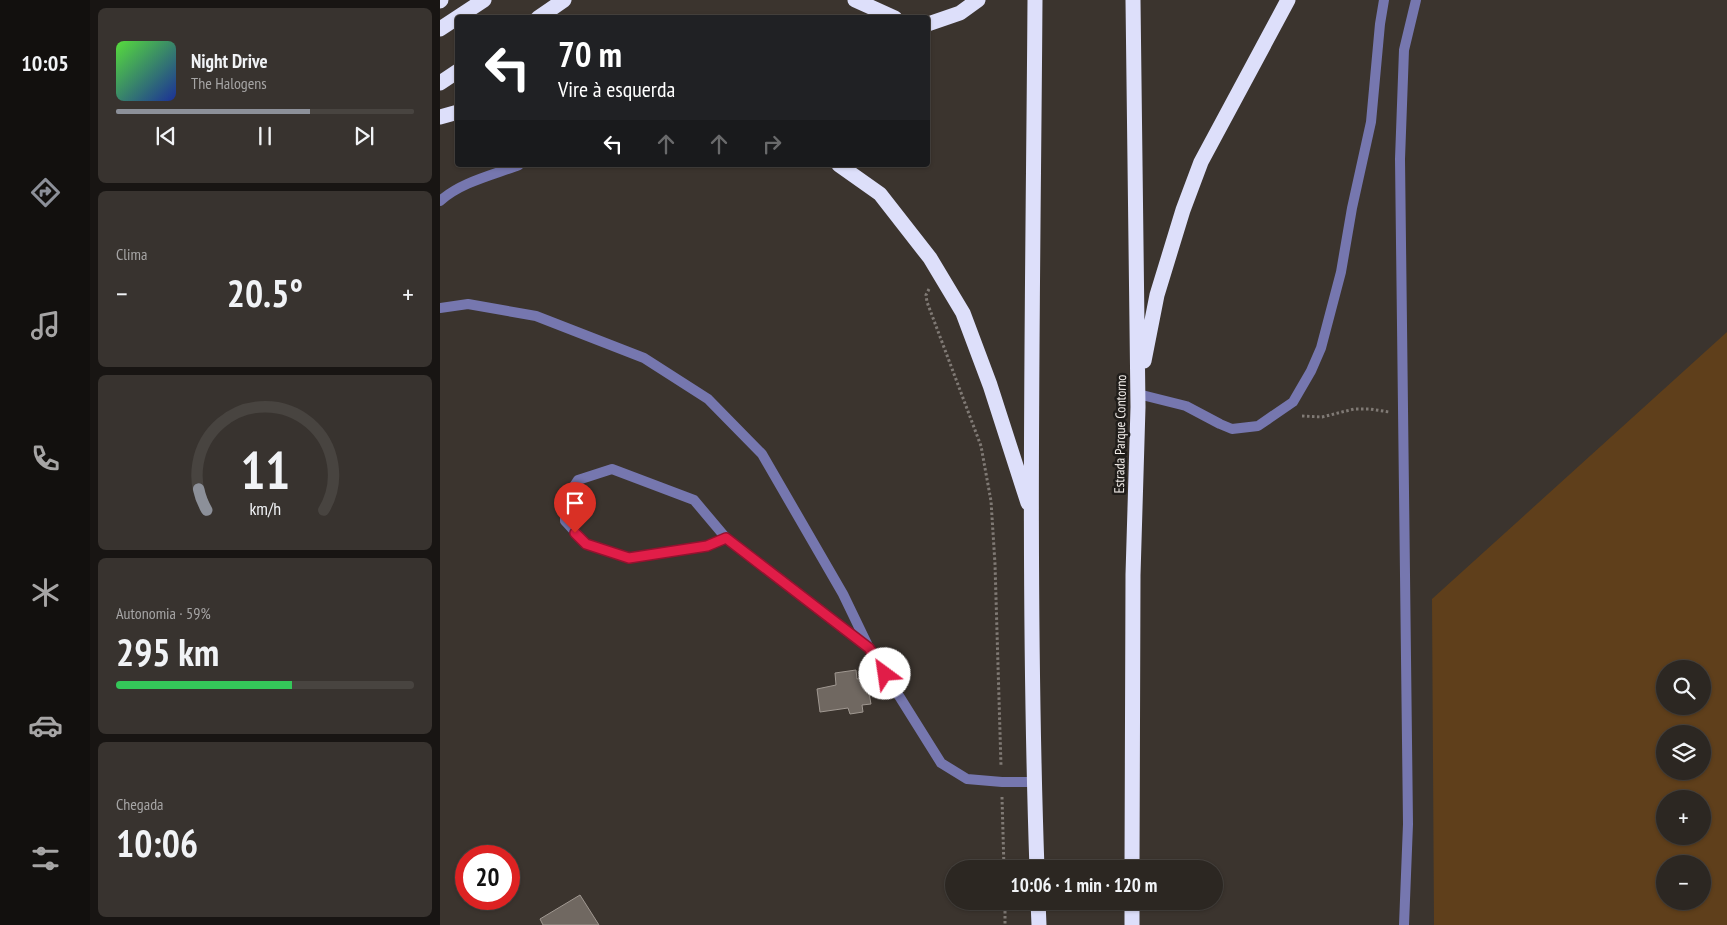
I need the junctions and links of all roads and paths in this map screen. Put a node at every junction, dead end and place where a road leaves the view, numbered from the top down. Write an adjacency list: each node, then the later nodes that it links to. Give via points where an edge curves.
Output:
1 (484, 0): 10 (highway)
2 (564, 0): 11 (highway)
3 (855, 0): 12 (highway)
4 (978, 0): 14 (highway, via 960,13)
5 (1035, 0): 28 (highway)
6 (1133, 0): 25 (highway, Estrada Parque Contorno)
7 (1288, 0): 25 (highway, via 1201,162 1157,295)
8 (1384, 0): 26 (street, via 1371,122 1341,272 1324,338 1311,371 1292,402)
9 (1416, 0): 27 (street, via 1404,50 1400,149)
10 (461, 15)
11 (542, 15)
12 (888, 15)
13 (455, 19): 15 (highway)
14 (930, 23)
15 (440, 29)
16 (455, 73): 17 (highway)
17 (440, 83)
18 (455, 113): 19 (highway)
19 (440, 118)
20 (513, 167): 22 (street, via 472,182)
21 (843, 167): 23 (highway, via 880,194)
22 (440, 201)
23 (942, 277): 28 (highway, via 963,313); 31 (path, via 926,295 982,446 991,501)
24 (440, 308): 30 (street, via 468,304 536,316 644,358 708,399 762,454 843,594)
25 (1138, 394): 26 (street, via 1186,406 1232,429 1258,426); 35 (highway, Estrada Parque Contorno, via 1133,575)
26 (1278, 412): 27 (path, via 1322,417 1354,409 1370,409)
27 (1402, 415): 42 (street, via 1408,824)
28 (1032, 515): 32 (highway)
29 (726, 538): 29 (street, via 694,500 612,469 578,480 565,500 565,522 586,544 629,558 707,546); 30 (street)
30 (869, 648): 31 (street, via 941,763 967,780)
31 (1002, 782): 32 (street); 33 (path)
32 (1034, 782): 34 (highway)
33 (1004, 860)
34 (1037, 860)
35 (1132, 860)
36 (1005, 910): 39 (path)
37 (1038, 910): 40 (highway)
38 (1132, 910): 41 (highway)
39 (1005, 925)
40 (1039, 925)
41 (1132, 925)
42 (1404, 925)

